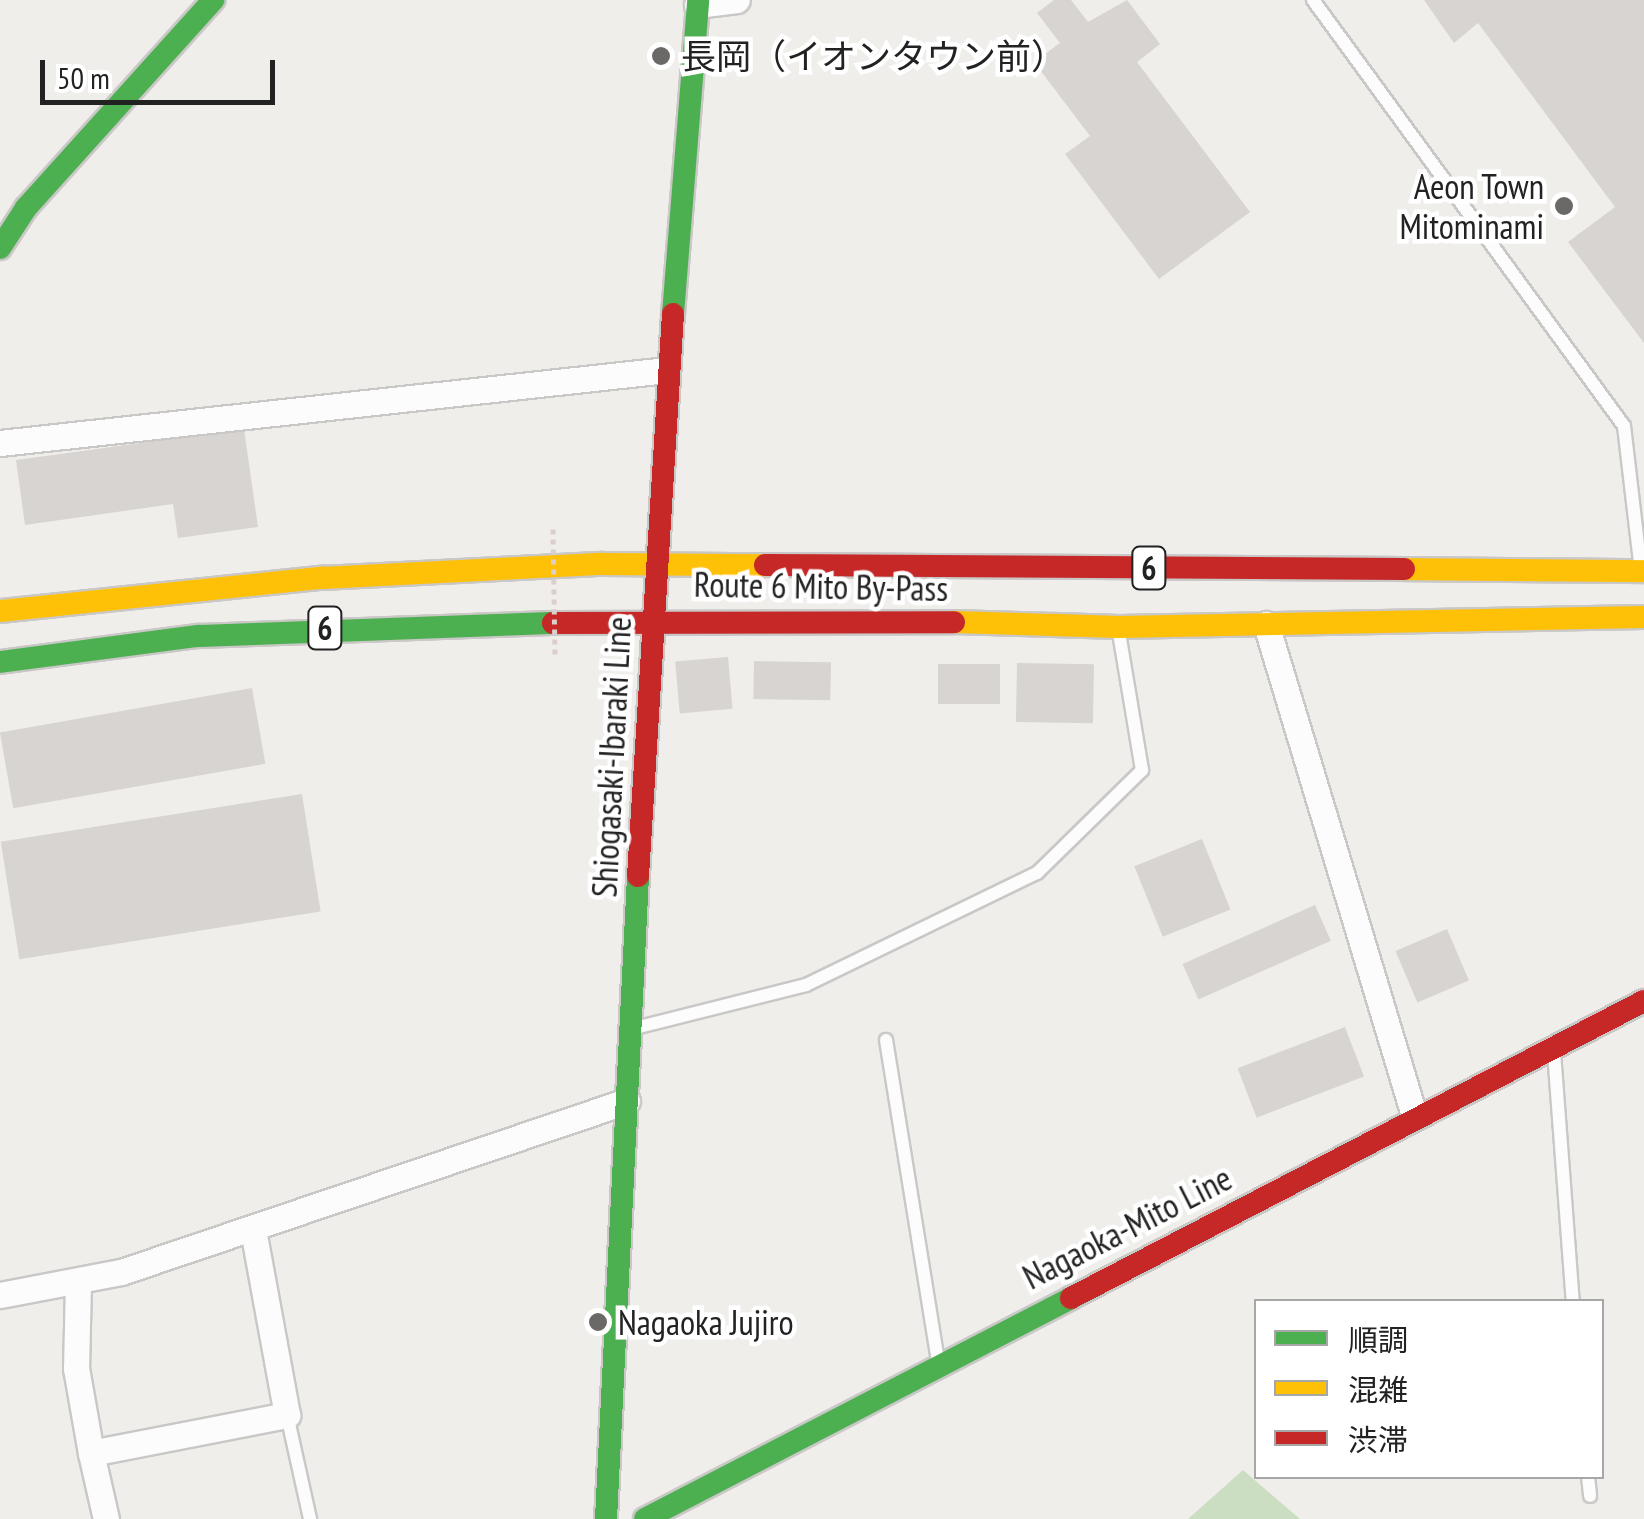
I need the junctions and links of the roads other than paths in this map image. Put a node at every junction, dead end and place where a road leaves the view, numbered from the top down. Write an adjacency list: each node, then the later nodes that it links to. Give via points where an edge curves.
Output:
1 (213, 0): 5 (main road)
2 (736, 0): 4 (street)
3 (1313, 0): 11 (lane, via 1624,426)
4 (697, 2): 8 (main road, Shiogasaki-Ibaraki Line)
5 (26, 208): 6 (main road); 7 (main road)
6 (0, 227)
7 (0, 248)
8 (667, 370): 9 (street); 10 (main road, Shiogasaki-Ibaraki Line)
9 (0, 444)
10 (654, 563): 11 (main road, Route 6 Mito By-Pass / 6); 12 (main road, Route 6 Mito By-Pass / 6, via 322,578); 14 (main road, Shiogasaki-Ibaraki Line)
11 (1642, 570)
12 (0, 611)
13 (1644, 617): 15 (main road, Route 6 Mito By-Pass / 6)
14 (652, 620): 16 (main road, Route 6 Mito By-Pass / 6); 17 (main road, Route 6 Mito By-Pass / 6, via 328,628); 19 (main road, Shiogasaki-Ibaraki Line)
15 (1266, 624): 16 (main road, Route 6 Mito By-Pass / 6); 23 (street)
16 (1119, 627): 19 (lane, via 1142,770 1037,873 806,984)
17 (0, 662)
18 (1644, 1001): 21 (main road, Nagaoka-Mito Line)
19 (632, 1028): 22 (main road, Shiogasaki-Ibaraki Line)
20 (886, 1040): 28 (lane)
21 (1554, 1044): 23 (main road, Nagaoka-Mito Line); 27 (lane)
22 (627, 1101): 24 (street); 35 (main road, Shiogasaki-Ibaraki Line)
23 (1414, 1115): 28 (main road, Nagaoka-Mito Line)
24 (253, 1229): 25 (street); 29 (street)
25 (78, 1282): 26 (street); 30 (street, via 76,1368)
26 (0, 1294)
27 (1573, 1299)
28 (938, 1364): 36 (main road, Nagaoka-Mito Line)
29 (288, 1415): 30 (street); 34 (lane)
30 (91, 1454): 33 (street)
31 (1588, 1479): 32 (lane)
32 (1590, 1496)
33 (106, 1519)
34 (310, 1519)
35 (606, 1519)
36 (645, 1519)

